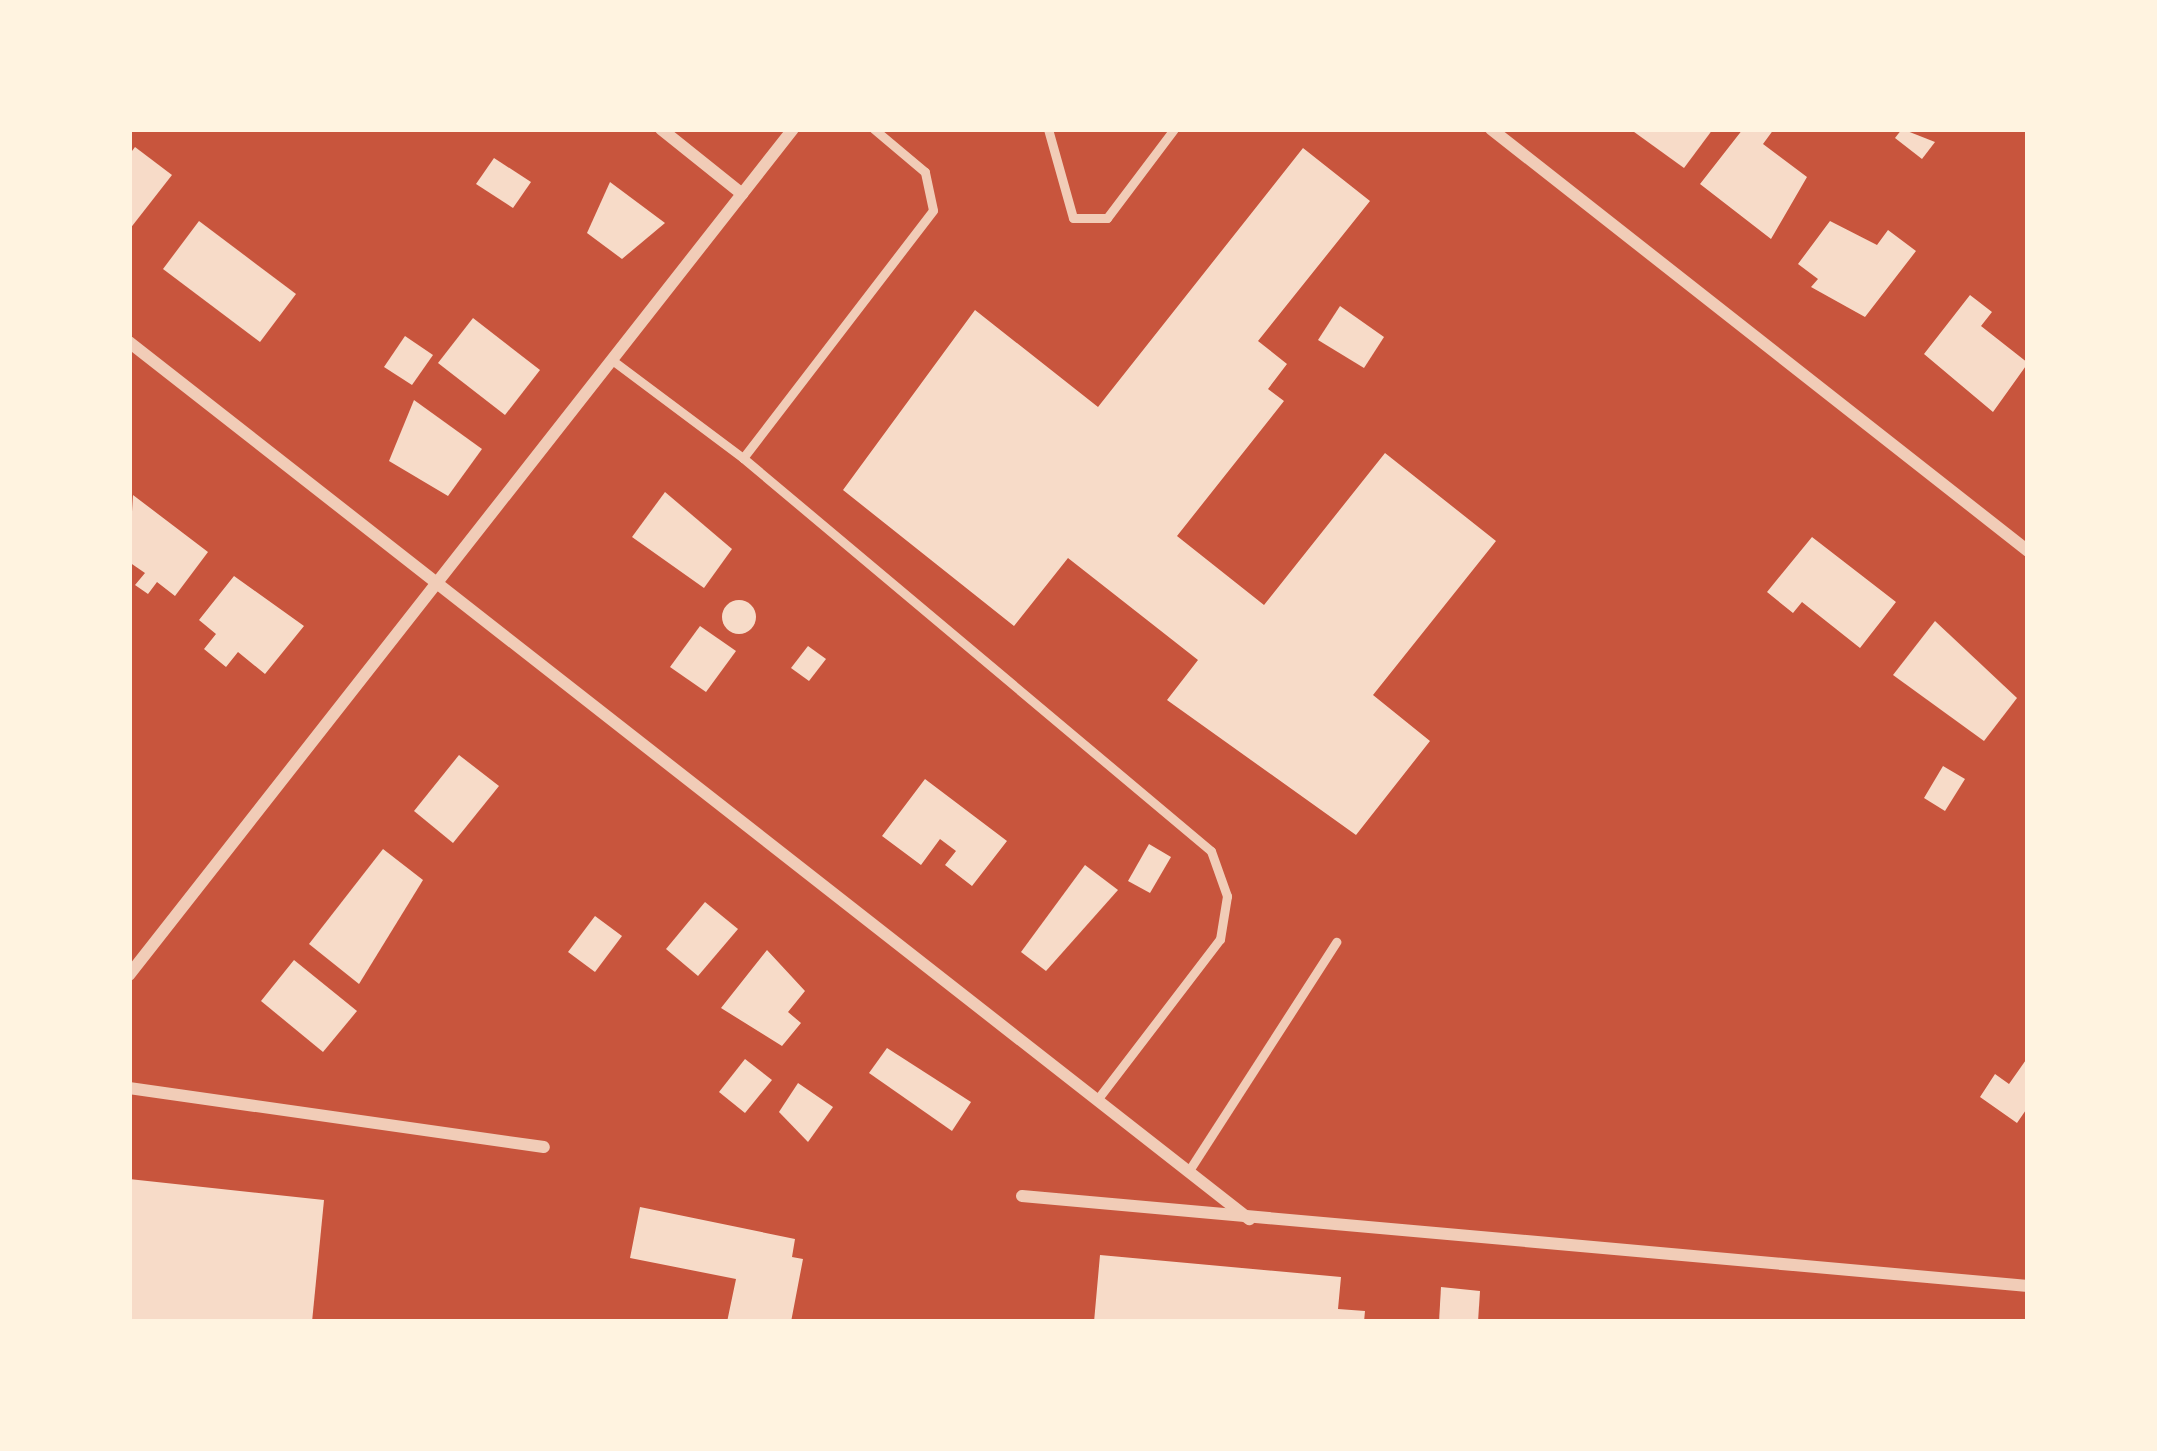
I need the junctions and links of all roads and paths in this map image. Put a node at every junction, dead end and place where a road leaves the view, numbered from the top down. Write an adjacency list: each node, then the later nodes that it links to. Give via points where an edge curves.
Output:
1 (661, 129): 7 (street)
2 (793, 129): 7 (street)
3 (874, 129): 10 (lane, via 925,172 933,210)
4 (1048, 129): 5 (lane, via 1073,218 1107,218)
5 (1174, 129)
6 (1491, 129): 11 (street)
7 (742, 194): 9 (street)
8 (129, 343): 12 (street)
9 (612, 360): 10 (lane); 12 (street)
10 (743, 458): 16 (lane, via 1211,851 1227,896 1220,938)
11 (2028, 551)
12 (436, 583): 14 (street); 16 (street)
13 (1336, 942): 18 (lane)
14 (129, 975)
15 (129, 1088): 17 (street)
16 (1097, 1100): 18 (street)
17 (544, 1147)
18 (1188, 1172): 20 (street)
19 (1022, 1196): 20 (street)
20 (1249, 1219): 21 (street)
21 (2028, 1286)

